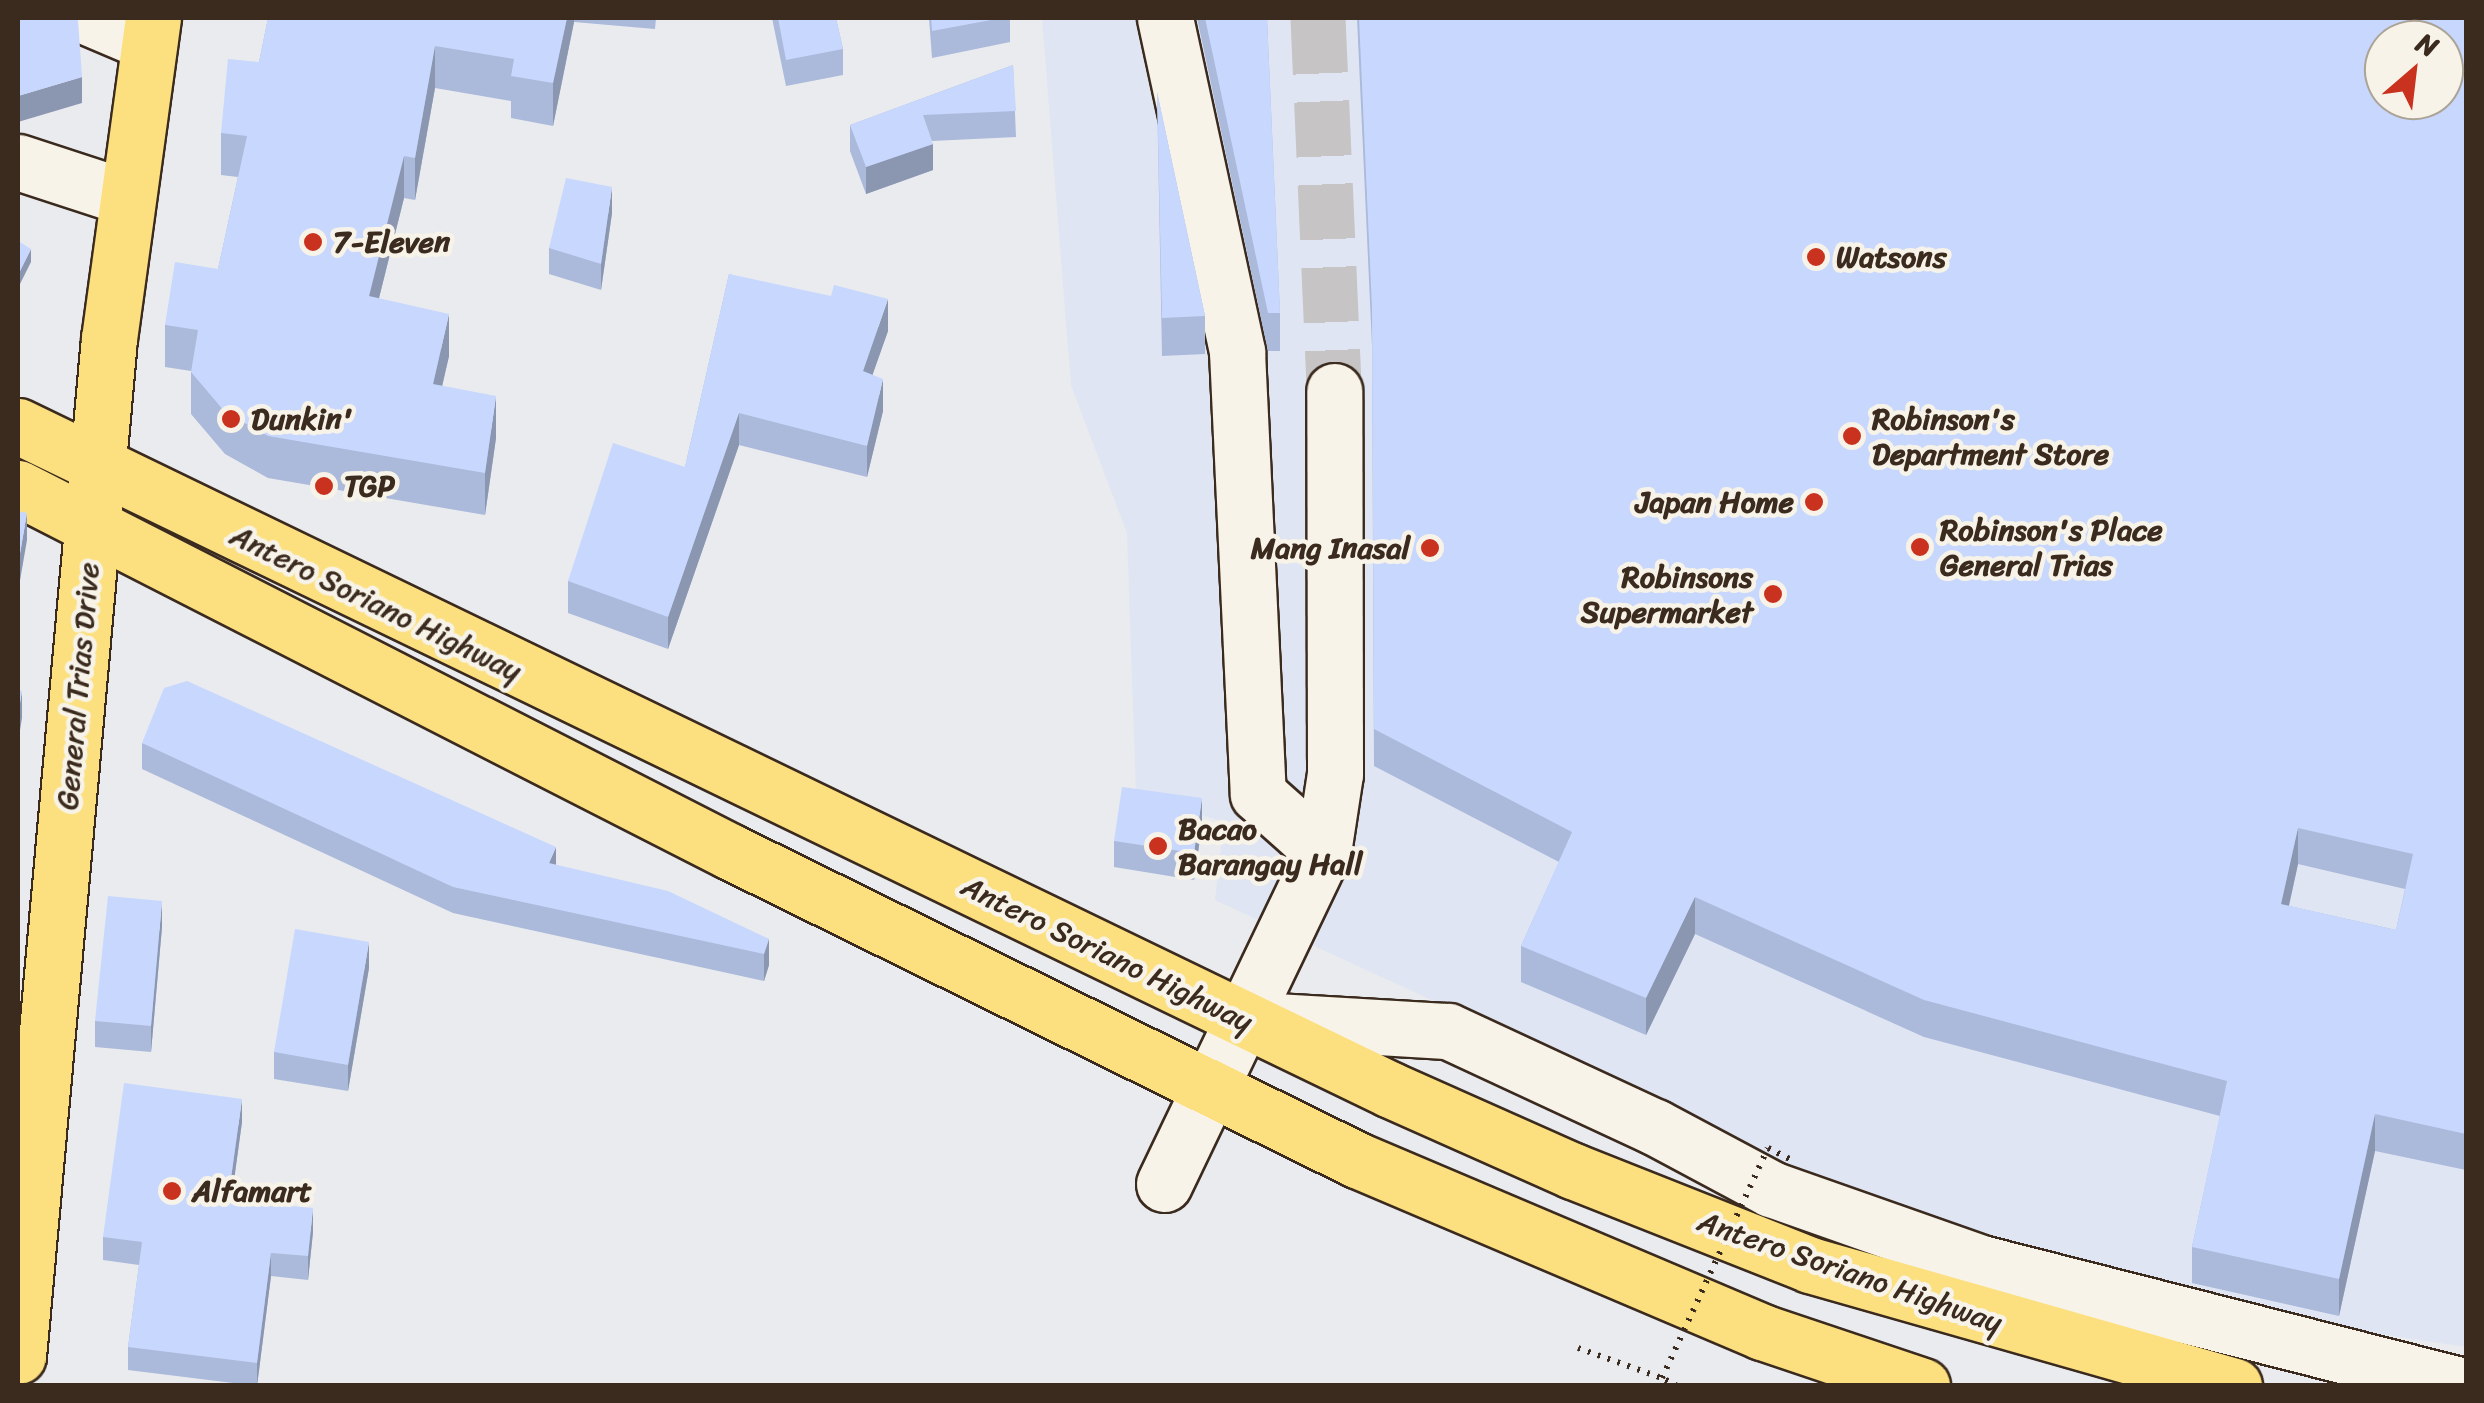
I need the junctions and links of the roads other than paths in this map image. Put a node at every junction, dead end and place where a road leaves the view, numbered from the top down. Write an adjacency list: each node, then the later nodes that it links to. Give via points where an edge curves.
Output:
1 (90, 18): 3 (street)
2 (1165, 18): 11 (street, via 1238,352 1258,794)
3 (151, 30): 5 (main road, General Trias Drive)
4 (18, 162): 5 (street)
5 (125, 197): 8 (main road, General Trias Drive)
6 (1334, 391): 11 (street, via 1336,774)
7 (18, 426): 8 (main road, Antero Soriano Highway)
8 (97, 466): 10 (main road, General Trias Drive); 12 (main road, Antero Soriano Highway)
9 (18, 488): 10 (main road, Antero Soriano Highway)
10 (92, 528): 13 (main road, Antero Soriano Highway); 15 (main road, General Trias Drive)
11 (1322, 852): 12 (street)
12 (1243, 1019): 13 (street); 17 (main road, Antero Soriano Highway, via 1572,1171 1810,1265); 18 (street, via 1448,1031 1655,1126 1771,1189 1963,1257 2134,1307)
13 (1210, 1089): 14 (street); 16 (main road, Antero Soriano Highway, via 1556,1248 1762,1332)
14 (1164, 1184)
15 (18, 1356)
16 (1922, 1386)
17 (2234, 1386)
18 (2462, 1386)

